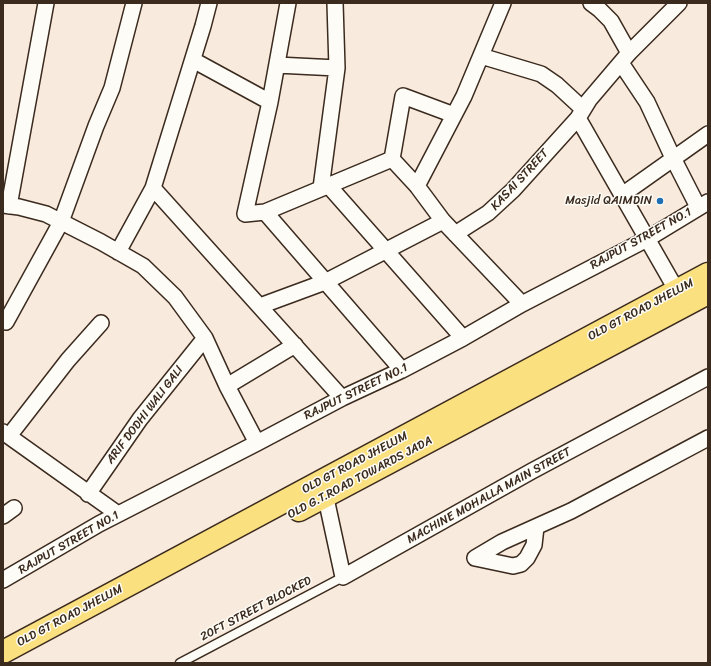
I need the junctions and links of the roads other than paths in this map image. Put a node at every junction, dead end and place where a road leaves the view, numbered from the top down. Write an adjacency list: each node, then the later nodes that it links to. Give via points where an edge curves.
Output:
1 (46, 3): 24 (street)
2 (134, 3): 28 (street, via 112,88)
3 (209, 3): 11 (street)
4 (288, 3): 12 (street)
5 (335, 3): 13 (street)
6 (503, 3): 9 (street)
7 (591, 3): 10 (street, via 611,21)
8 (679, 3): 10 (street, KASAI STREET)
9 (481, 56): 15 (street, via 541,74 557,85); 16 (street)
10 (625, 58): 15 (street, KASAI STREET); 18 (street)
11 (192, 60): 14 (street); 22 (street)
12 (277, 65): 13 (street); 14 (street)
13 (337, 68): 21 (street)
14 (270, 102): 26 (street, via 245,214)
15 (580, 113): 23 (street); 29 (street, KASAI STREET, via 513,190 488,214)
16 (454, 115): 19 (street, via 403,96); 20 (street)
17 (708, 134): 18 (street)
18 (673, 158): 23 (street); 25 (street)
19 (392, 159): 20 (street); 21 (street)
20 (417, 186): 27 (street)
21 (325, 187): 26 (street); 31 (street)
22 (153, 188): 32 (street); 38 (street)
23 (622, 195): 30 (street)
24 (6, 205): 28 (street, via 46,214)
25 (703, 205): 30 (street, RAJPUT STREET NO.1)
26 (265, 212): 34 (street)
27 (443, 220): 29 (street); 31 (street)
28 (61, 222): 32 (street); 39 (street)
29 (455, 234): 37 (street)
30 (648, 239): 35 (street); 37 (street, RAJPUT STREET NO.1)
31 (386, 250): 34 (street); 42 (street)
32 (118, 252): 41 (street, via 143,266 175,297)
33 (708, 274): 35 (main road, OLD GT ROAD JHELUM)
34 (325, 282): 38 (street); 44 (street)
35 (677, 291): 57 (main road, OLD GT ROAD JHELUM)
36 (708, 293): 52 (main road, OLD G.T.ROAD TOWARDS JADA)
37 (522, 304): 42 (street, RAJPUT STREET NO.1)
38 (260, 306): 43 (street)
39 (6, 322)
40 (101, 323): 48 (street)
41 (205, 338): 46 (street); 51 (street, ARIF DODHI WALI GALI, via 140,419)
42 (463, 338): 44 (street, RAJPUT STREET NO.1)
43 (295, 346): 46 (street); 47 (street)
44 (402, 370): 47 (street, RAJPUT STREET NO.1)
45 (708, 376): 55 (street, MACHINE MOHALLA MAIN STREET)
46 (227, 386): 50 (street)
47 (342, 398): 50 (street, RAJPUT STREET NO.1)
48 (6, 434): 51 (street)
49 (708, 438): 54 (street)
50 (257, 443): 53 (street, RAJPUT STREET NO.1)
51 (88, 494): 53 (street)
52 (324, 497): 55 (street, via 328,503); 58 (main road, OLD G.T.ROAD TOWARDS JADA)
53 (118, 514): 56 (street, RAJPUT STREET NO.1)
54 (536, 527)
55 (343, 577): 59 (lane, 20FT STREET BLOCKED)
56 (3, 580)
57 (3, 652)
58 (12, 663)
59 (180, 663)

